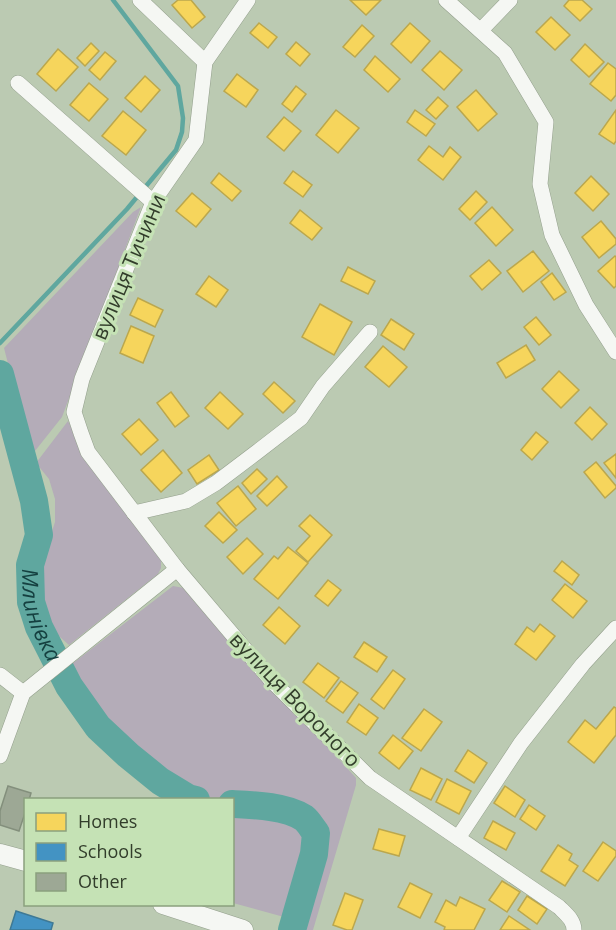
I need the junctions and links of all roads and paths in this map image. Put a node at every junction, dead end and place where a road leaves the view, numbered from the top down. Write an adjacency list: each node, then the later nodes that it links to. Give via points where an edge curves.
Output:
1 (140, 0): 6 (street)
2 (248, 0): 6 (street, вулиця Тичини)
3 (446, 0): 5 (street)
4 (510, 0): 5 (street)
5 (481, 30): 10 (street, via 505,53 546,122 540,184 552,235 586,305)
6 (204, 62): 8 (street, вулиця Тичини, via 196,140)
7 (18, 83): 8 (street)
8 (150, 199): 11 (street, вулиця Тичини, via 82,380)
9 (370, 332): 12 (street, via 301,418 186,501)
10 (616, 352)
11 (74, 412): 12 (street, вулиця Вороного, via 88,452)
12 (134, 513): 13 (street, вулиця Вороного)
13 (177, 569): 16 (street); 18 (street, вулиця Вороного, via 271,680 370,778)
14 (616, 628): 18 (street, via 521,743)
15 (0, 675): 16 (street)
16 (23, 693): 17 (street)
17 (0, 756)
18 (458, 838): 23 (street, вулиця Вороного, via 559,907)
19 (0, 854): 20 (main road)
20 (24, 860)
21 (169, 906): 22 (main road)
22 (243, 930)
23 (574, 930)

